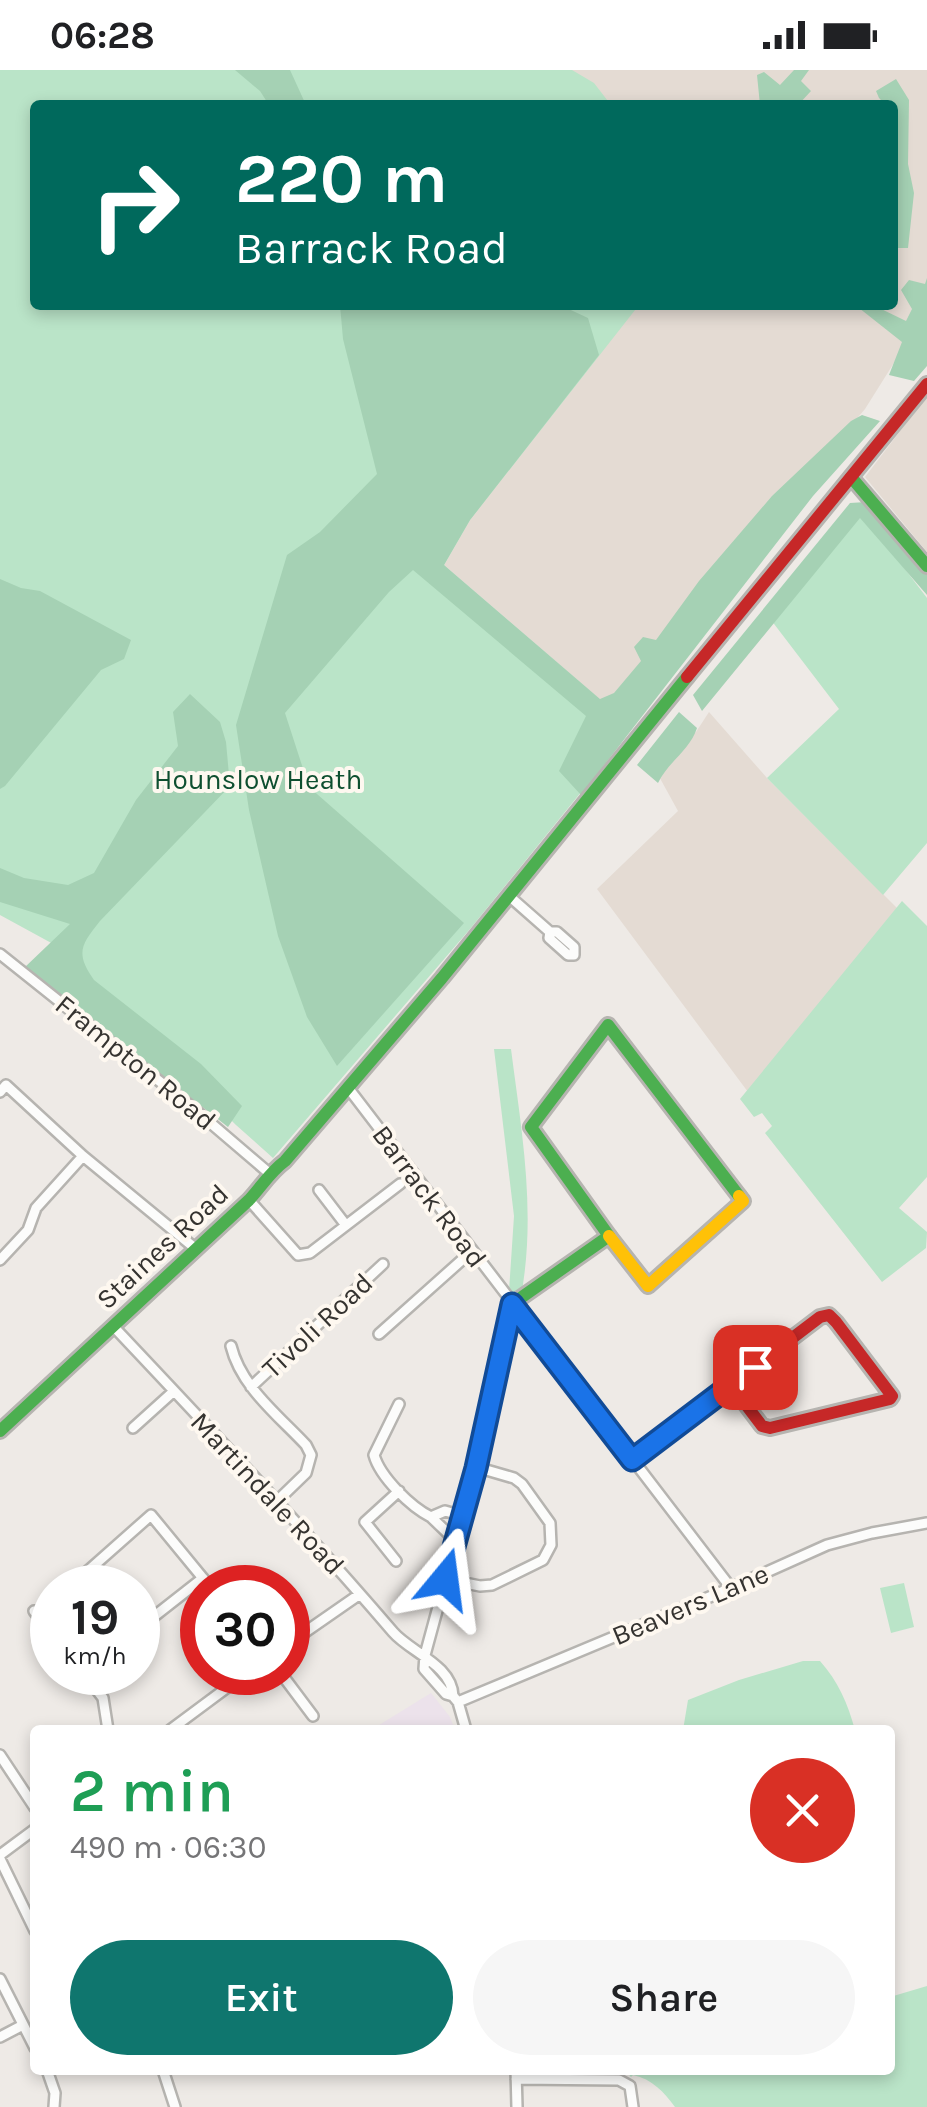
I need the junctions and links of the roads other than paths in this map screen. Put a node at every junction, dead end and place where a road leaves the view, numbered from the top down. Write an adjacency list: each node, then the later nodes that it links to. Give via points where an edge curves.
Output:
1 (927, 384): 2 (street)
2 (851, 477): 3 (street); 4 (street)
3 (927, 566)
4 (508, 896): 5 (street); 8 (street, Staines Road)
5 (550, 932)
6 (0, 954): 10 (street, Frampton Road)
7 (4, 1084): 9 (street)
8 (349, 1089): 10 (street, Staines Road); 17 (street, Barrack Road)
9 (83, 1156): 16 (street); 18 (street)
10 (269, 1173): 13 (street, Staines Road)
11 (400, 1184): 14 (street)
12 (319, 1190): 14 (street)
13 (249, 1200): 14 (street, via 298,1255); 16 (street, Staines Road)
14 (345, 1224)
15 (609, 1236): 15 (street, via 531,1127 608,1025 743,1200 648,1286); 20 (street)
16 (196, 1249): 21 (street, Staines Road)
17 (472, 1251): 20 (street, Barrack Road); 22 (street)
18 (0, 1260)
19 (383, 1264): 25 (street, Tivoli Road)
20 (512, 1304): 30 (street, Barrack Road); 31 (street)
21 (114, 1326): 26 (street, Martindale Road); 29 (street, Staines Road)
22 (379, 1334)
23 (231, 1346): 25 (street, Tivoli Road)
24 (730, 1385): 24 (street, via 829,1315 892,1396 770,1428); 30 (street)
25 (251, 1386): 33 (street, Tivoli Road, via 312,1455 306,1473)
26 (174, 1391): 28 (street); 33 (street, Martindale Road)
27 (399, 1404): 32 (street, via 374,1455)
28 (133, 1428)
29 (0, 1432)
30 (632, 1460): 42 (street, Barrack Road)
31 (476, 1468): 34 (street); 41 (street, via 522,1484 550,1523 551,1545 543,1560 492,1585)
32 (399, 1491): 35 (street); 38 (street, via 365,1522)
33 (276, 1502): 43 (street, Martindale Road)
34 (463, 1516): 35 (street, via 446,1511); 37 (street)
35 (431, 1518): 37 (street)
36 (927, 1522): 42 (street, Beavers Lane, via 834,1542)
37 (456, 1541): 41 (street)
38 (396, 1561)
39 (95, 1565): 40 (street, via 151,1515)
40 (192, 1565)
41 (445, 1579): 47 (street)
42 (731, 1588): 51 (street, Beavers Lane)
43 (360, 1594): 46 (street); 47 (street, Martindale Road, via 402,1642)
44 (180, 1596): 45 (street)
45 (160, 1612)
46 (310, 1629)
47 (425, 1655): 51 (street, Martindale Road, via 424,1669)
48 (101, 1695): 53 (street)
49 (217, 1695): 54 (street)
50 (297, 1695): 52 (street)
51 (456, 1699): 55 (street, Martindale Road)
52 (313, 1716)
53 (107, 1725)
54 (177, 1725)
55 (464, 1725)
56 (0, 1754): 57 (street)
57 (30, 1800)
58 (30, 1833): 59 (street)
59 (0, 1857): 60 (street)
60 (30, 1920)
61 (0, 1979): 62 (street)
62 (23, 2025): 63 (street); 64 (street)
63 (0, 2037)
64 (30, 2038)
65 (49, 2075): 68 (street)
66 (165, 2075): 69 (street)
67 (516, 2075): 70 (street); 71 (street, via 619,2080 630,2086)
68 (54, 2107)
69 (175, 2107)
70 (517, 2107)
71 (633, 2107)

